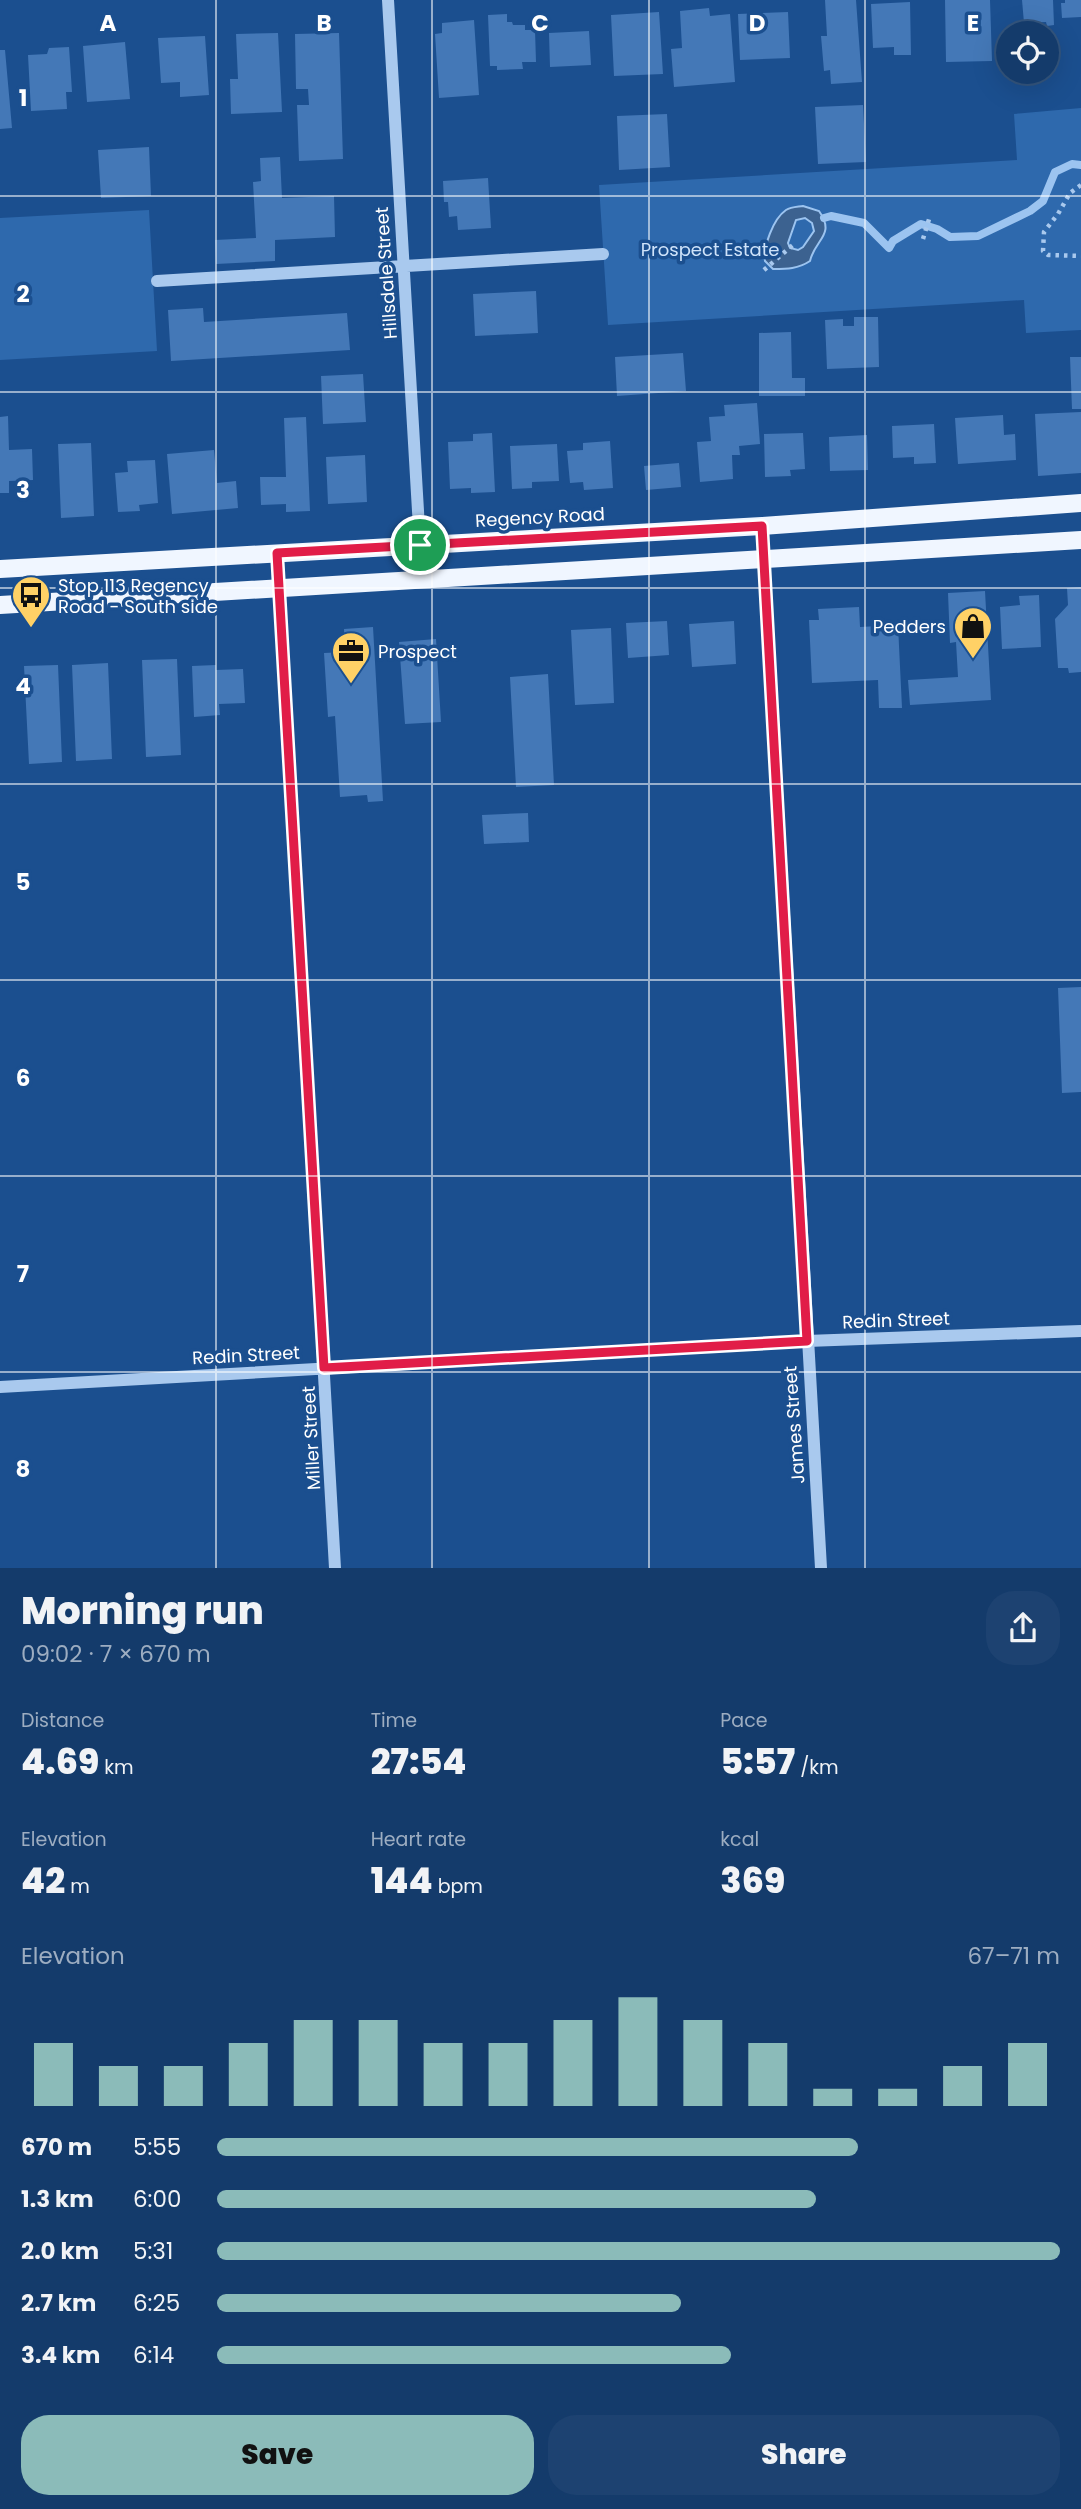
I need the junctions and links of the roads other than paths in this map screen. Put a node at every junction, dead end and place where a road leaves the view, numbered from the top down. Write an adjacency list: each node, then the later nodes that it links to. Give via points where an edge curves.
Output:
1 (388, 0): 3 (street, Hillsdale Street)
2 (603, 254): 3 (street)
3 (402, 267): 4 (street); 8 (street, Hillsdale Street)
4 (157, 281)
5 (1081, 503): 6 (main road, Regency Road)
6 (762, 526): 8 (main road, Regency Road); 10 (street, James Street)
7 (1081, 540): 10 (main road)
8 (420, 545): 9 (main road, Regency Road)
9 (277, 553): 11 (main road, Regency Road); 12 (street, Miller Street)
10 (764, 558): 12 (main road); 15 (street, James Street)
11 (0, 569)
12 (279, 588): 13 (main road); 16 (street, Miller Street)
13 (0, 605)
14 (1081, 1331): 15 (street, Redin Street)
15 (807, 1341): 16 (street, Redin Street); 19 (street, James Street)
16 (324, 1368): 17 (street, Redin Street); 18 (street, Miller Street)
17 (0, 1387)
18 (335, 1567)
19 (821, 1567)

